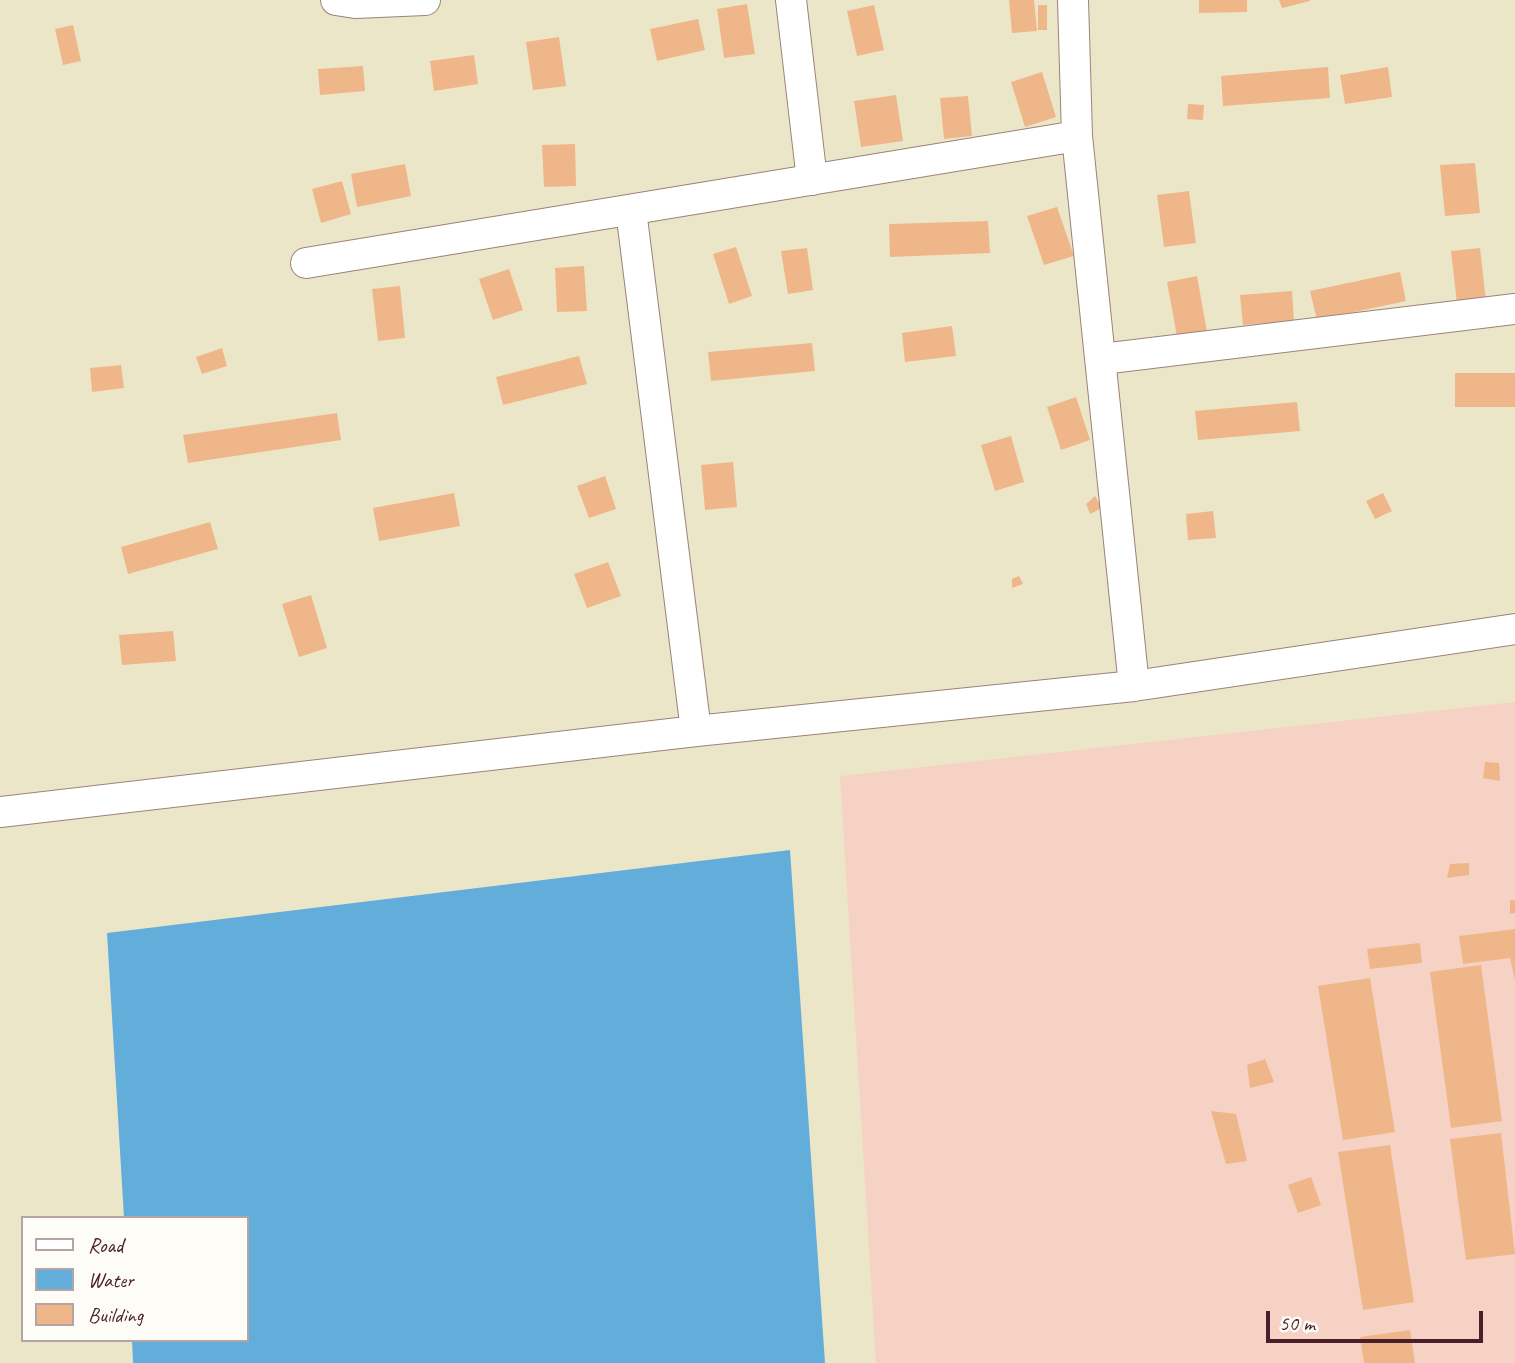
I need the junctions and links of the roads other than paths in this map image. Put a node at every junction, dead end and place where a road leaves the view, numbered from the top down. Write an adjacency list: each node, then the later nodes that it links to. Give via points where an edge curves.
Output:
1 (336, 0): 2 (street)
2 (425, 0)
3 (791, 0): 6 (street)
4 (1073, 0): 5 (street)
5 (1077, 136): 6 (street); 10 (street)
6 (812, 180): 7 (street)
7 (631, 211): 8 (street); 13 (street)
8 (306, 263)
9 (1515, 309): 10 (street)
10 (1102, 359): 12 (street)
11 (1515, 629): 12 (street)
12 (1133, 686): 13 (street)
13 (696, 731): 14 (street)
14 (0, 813)

